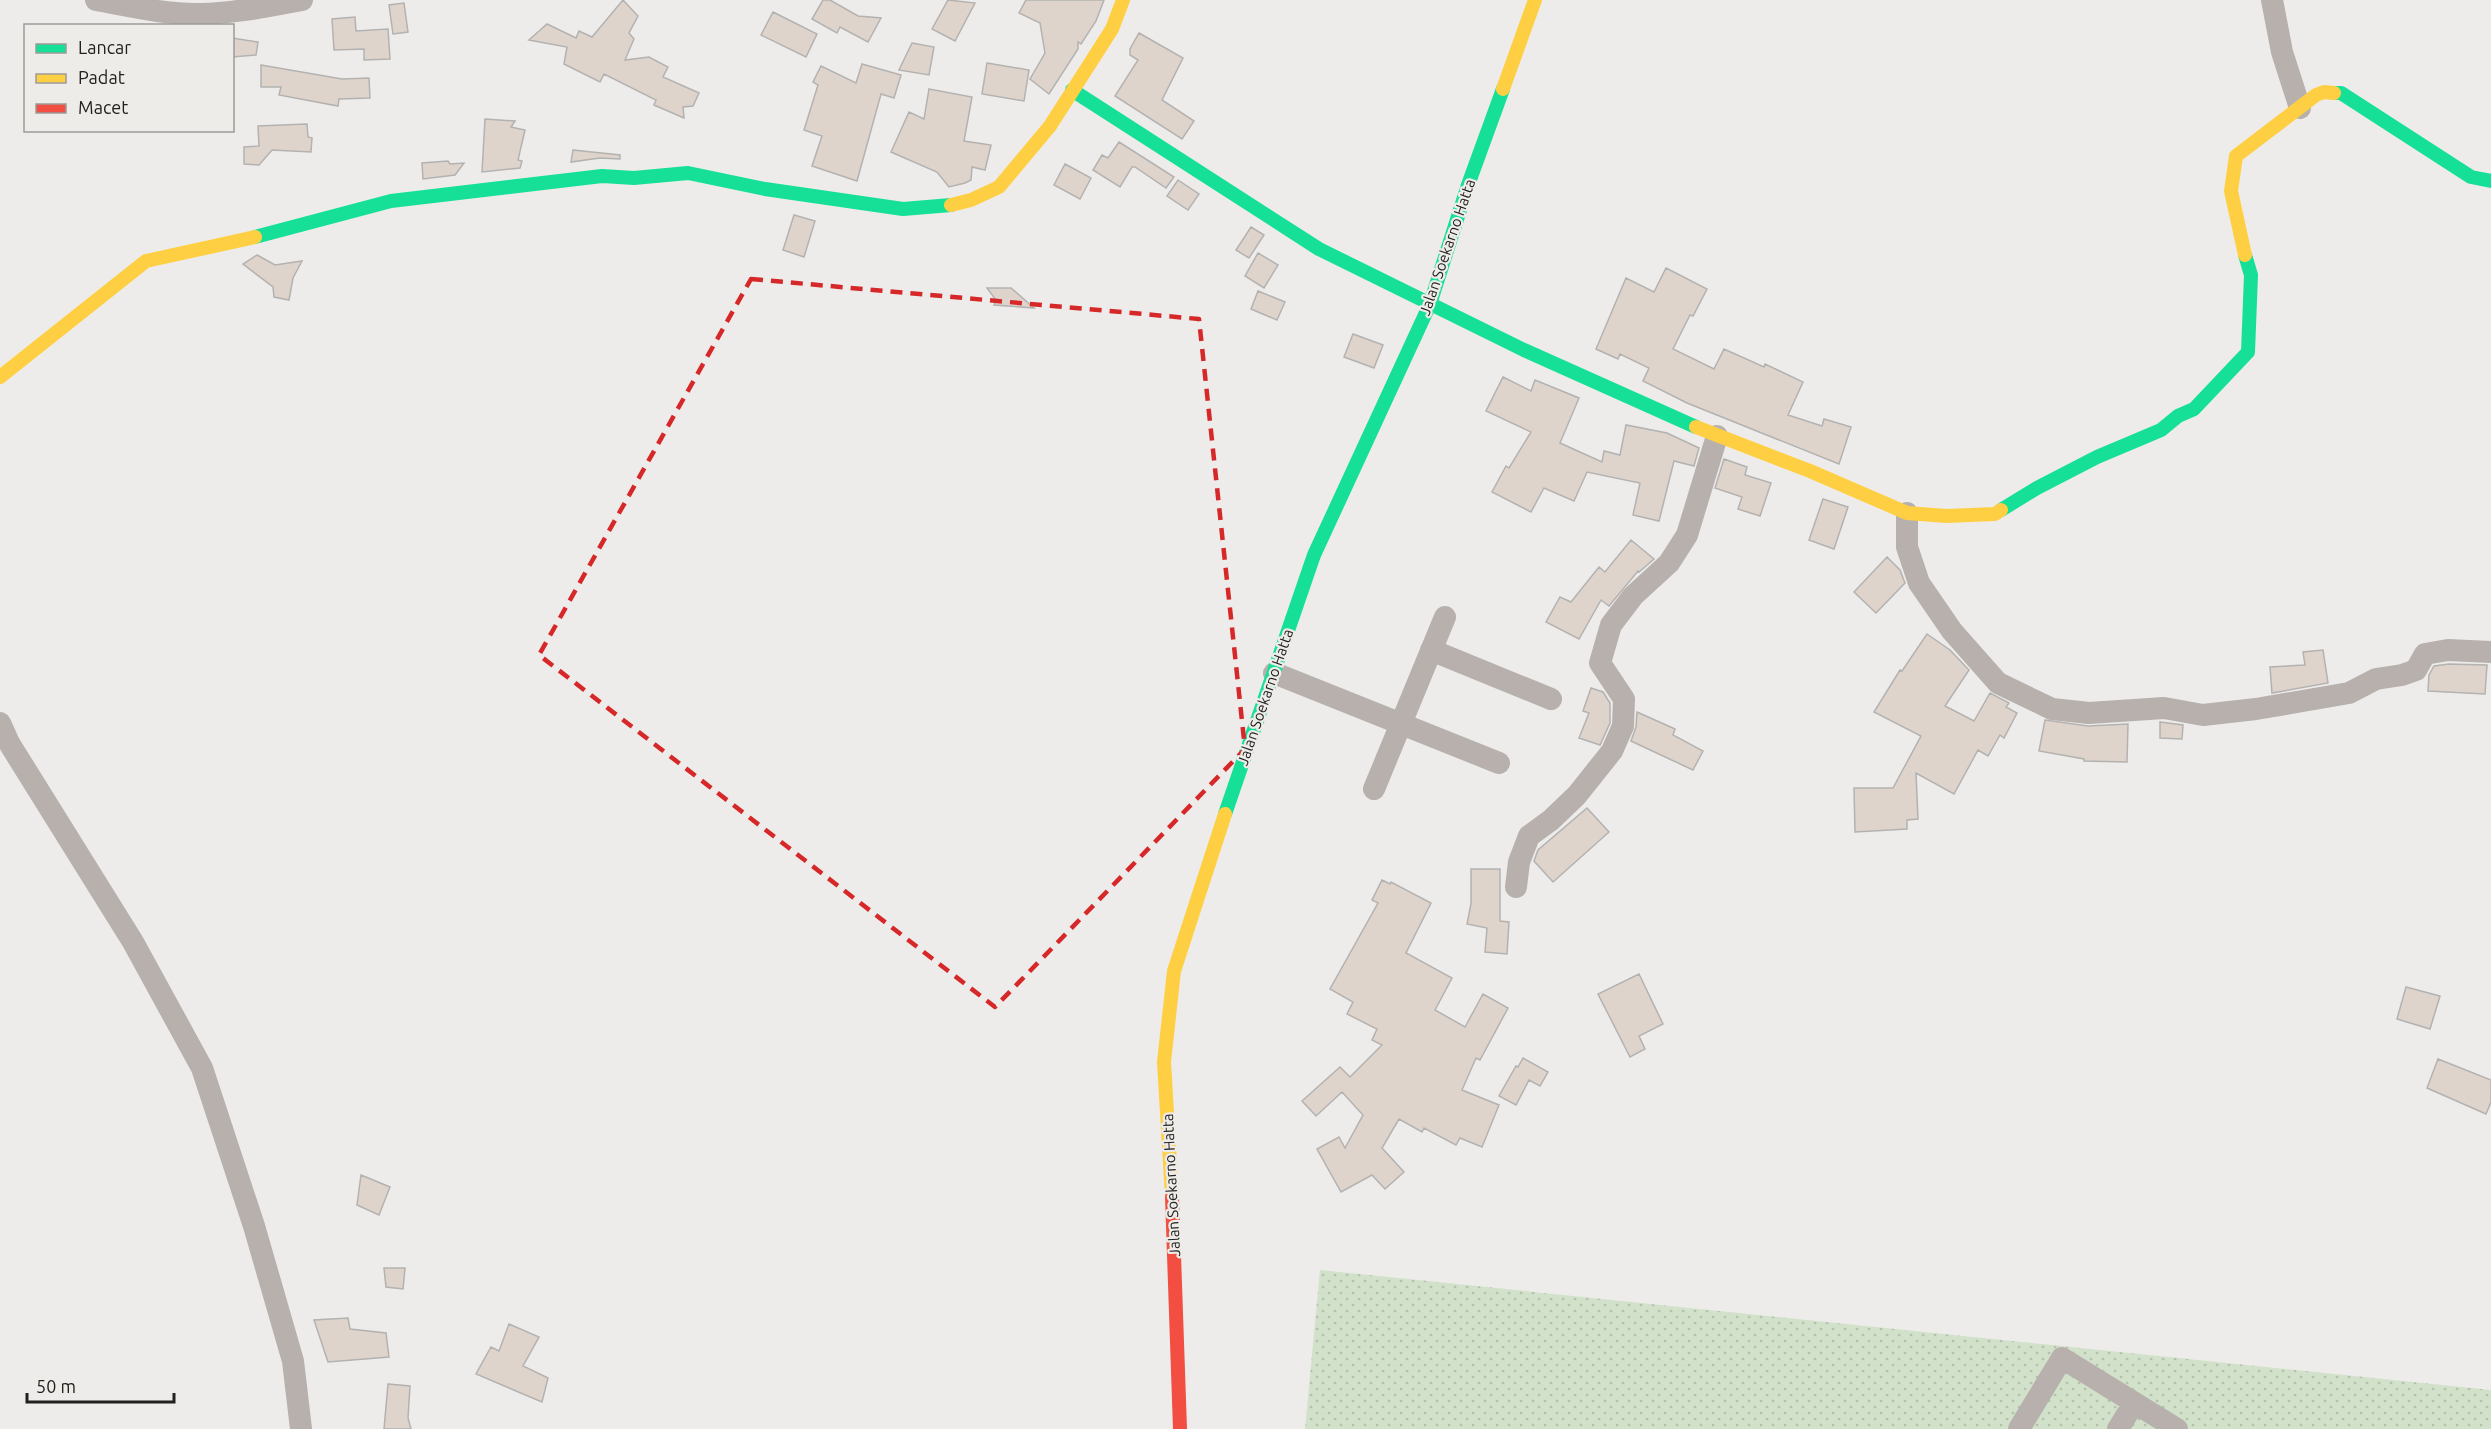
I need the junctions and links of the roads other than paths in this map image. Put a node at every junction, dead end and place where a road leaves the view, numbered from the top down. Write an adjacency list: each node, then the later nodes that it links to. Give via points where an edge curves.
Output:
1 (96, 0): 2 (street, via 200,14)
2 (302, 0)
3 (1123, 0): 6 (street, via 1112,28)
4 (1535, 0): 9 (street, Jalan Soekarno Hatta)
5 (2272, 0): 7 (street, via 2282,51)
6 (1072, 90): 9 (street, via 1319,249); 10 (street, via 1050,126 999,187 957,204 903,209 765,189 688,173 634,178 602,176 391,201 146,261)
7 (2300, 108): 8 (street, via 2311,96 2340,93 2471,177); 12 (street, via 2236,156 2231,191 2251,275 2248,352 2194,409 2161,430 2037,488 1995,514)
8 (2491, 181)
9 (1430, 304): 11 (street); 16 (street, Jalan Soekarno Hatta, via 1314,555)
10 (0, 377)
11 (1717, 436): 12 (street); 22 (street, via 1687,535 1669,563 1633,596 1611,625 1600,663 1624,699 1623,726 1612,751 1577,795 1529,836 1519,862)
12 (1907, 513): 15 (street, via 1907,547 1919,583 1952,631 1998,683 2052,709 2090,713 2164,708 2203,715 2256,709 2349,693 2376,679 2416,670 2425,654 2448,650)
13 (1445, 616): 14 (street)
14 (1431, 650): 17 (street); 19 (street)
15 (2491, 652)
16 (1274, 673): 19 (street); 25 (street, Jalan Soekarno Hatta, via 1174,971 1164,1062)
17 (1551, 699)
18 (0, 723): 24 (street, via 133,942 202,1068 293,1361)
19 (1401, 724): 20 (street); 21 (street)
20 (1499, 763)
21 (1374, 789)
22 (1516, 887)
23 (2134, 1403): 26 (street, via 2062,1358); 27 (street); 28 (street)
24 (301, 1429)
25 (1180, 1429)
26 (2019, 1429)
27 (2118, 1429)
28 (2177, 1429)

